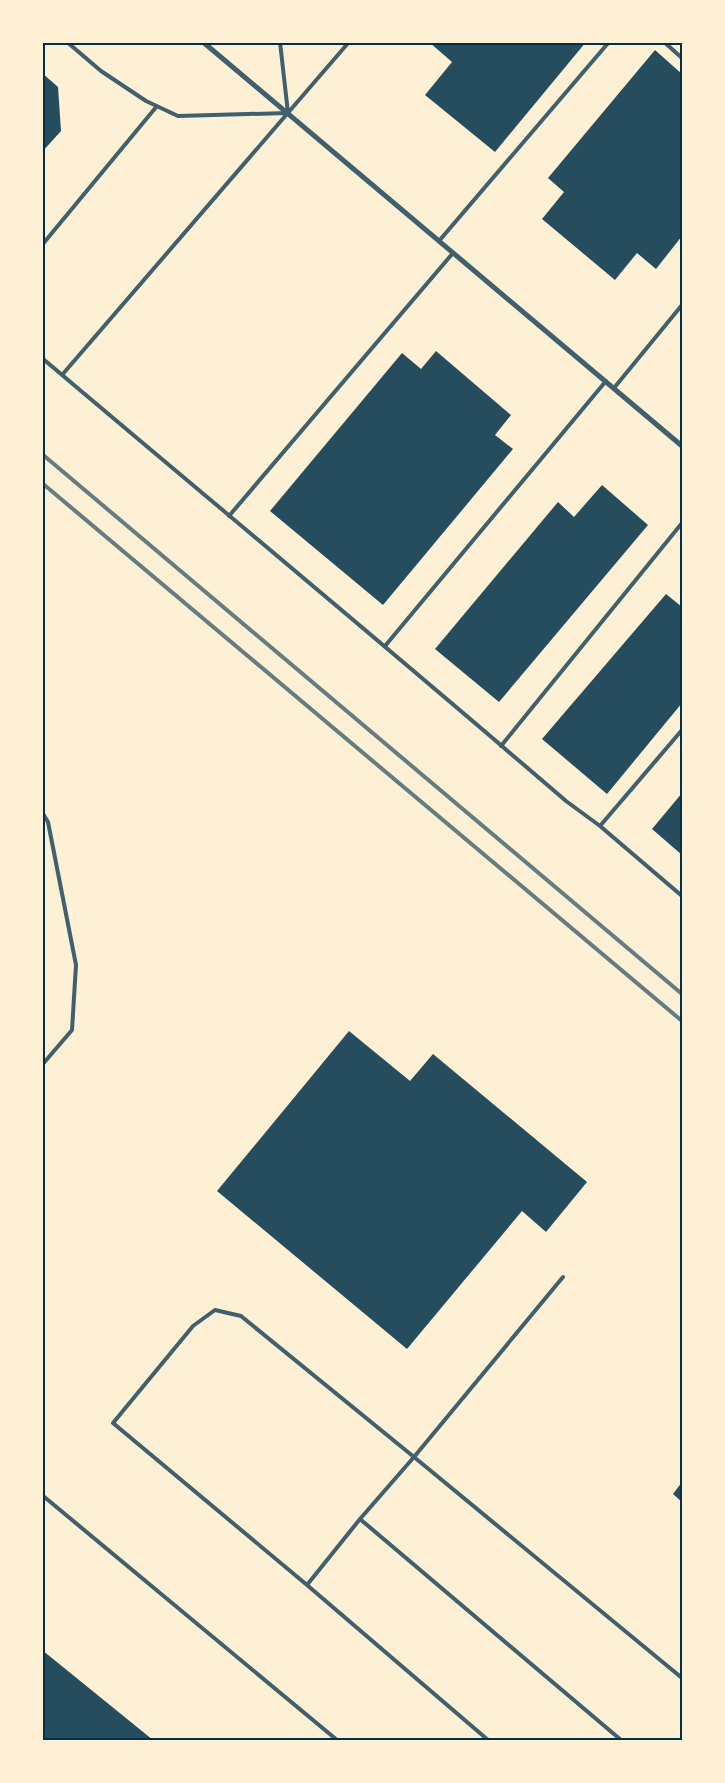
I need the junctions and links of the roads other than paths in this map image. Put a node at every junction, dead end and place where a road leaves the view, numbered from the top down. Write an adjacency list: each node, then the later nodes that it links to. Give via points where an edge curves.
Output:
1 (67, 42): 8 (lane, via 101,70)
2 (203, 42): 9 (street)
3 (280, 42): 9 (lane)
4 (350, 42): 9 (lane)
5 (609, 42): 10 (lane)
6 (664, 42): 7 (lane)
7 (682, 58)
8 (157, 106): 9 (lane, via 178,116); 11 (lane)
9 (288, 113): 10 (street); 15 (lane)
10 (439, 241): 12 (street)
11 (42, 245)
12 (453, 252): 16 (street); 19 (lane)
13 (682, 305): 17 (lane)
14 (42, 358): 15 (lane)
15 (62, 374): 19 (lane)
16 (606, 381): 17 (street); 21 (lane)
17 (614, 388): 18 (street)
18 (682, 446)
19 (229, 516): 21 (lane)
20 (682, 523): 23 (lane)
21 (385, 646): 23 (lane)
22 (682, 730): 25 (lane)
23 (501, 746): 25 (lane)
24 (42, 812): 27 (lane, via 48,822 76,965 72,1030)
25 (600, 826): 26 (lane)
26 (682, 896)
27 (42, 1065)
28 (563, 1277): 29 (lane)
29 (414, 1457): 31 (lane); 32 (lane, via 241,1316 216,1310 193,1326 113,1423); 33 (lane)
30 (42, 1495): 34 (lane)
31 (360, 1519): 32 (lane); 36 (lane)
32 (307, 1586): 35 (lane)
33 (682, 1678)
34 (337, 1740)
35 (488, 1740)
36 (621, 1740)

